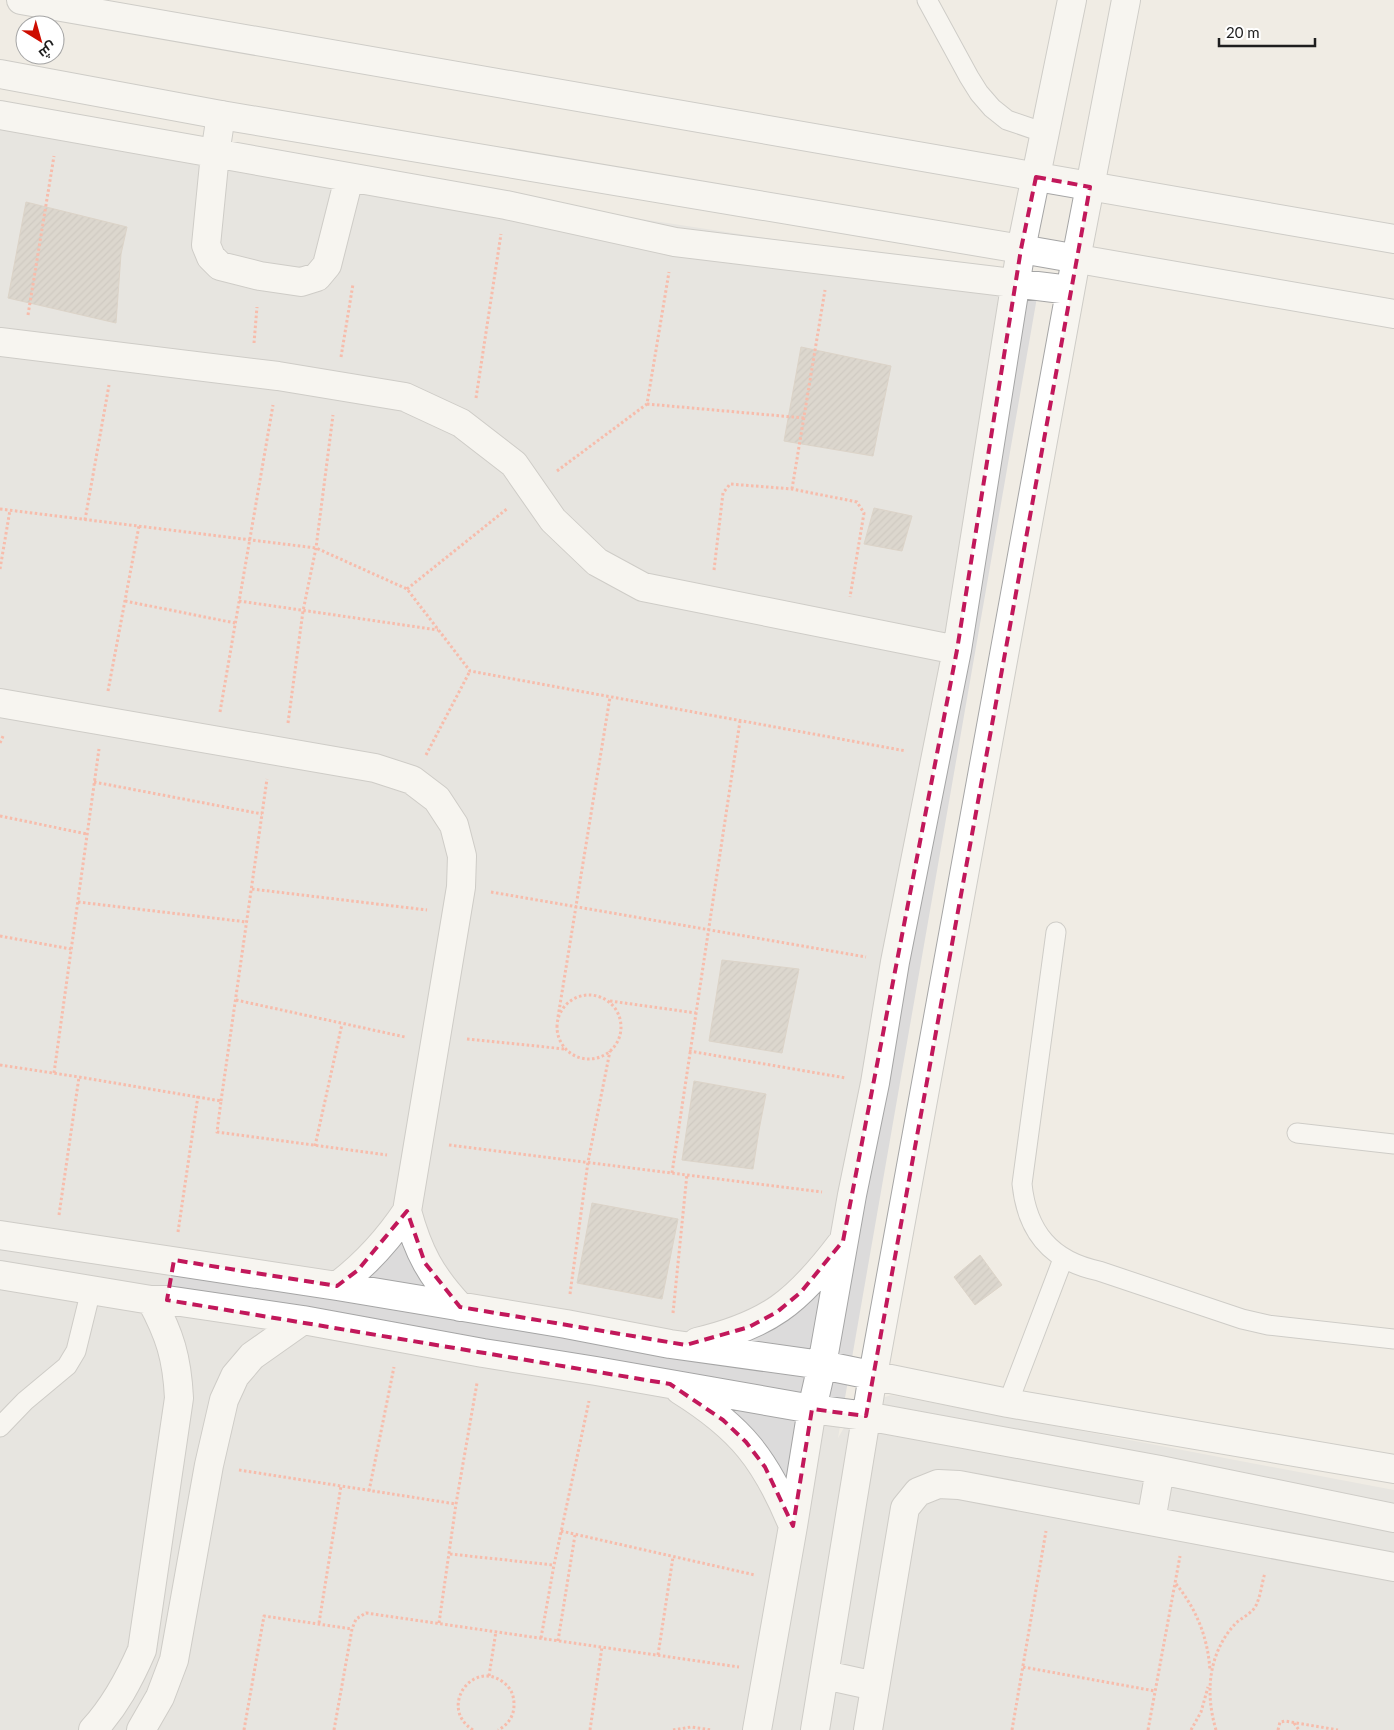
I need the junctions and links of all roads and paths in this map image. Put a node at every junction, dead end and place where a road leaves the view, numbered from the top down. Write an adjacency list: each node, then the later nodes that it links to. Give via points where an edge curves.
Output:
1 (21, 0): 11 (street)
2 (927, 0): 9 (lane, via 974,85 992,108 1007,120)
3 (1072, 0): 9 (street)
4 (1126, 0): 13 (street)
5 (0, 74): 7 (street)
6 (0, 115): 8 (street)
7 (221, 115): 10 (street); 17 (street)
8 (58, 126): 10 (street); 24 (path)
9 (1045, 133): 11 (street)
10 (215, 154): 12 (street); 20 (street, via 206,245 211,258 220,266)
11 (1036, 177): 13 (street); 17 (street)
12 (349, 178): 14 (street); 20 (street, via 327,265 317,277 301,282)
13 (1090, 187): 15 (street); 19 (street)
14 (506, 206): 16 (street); 31 (path)
15 (1394, 239)
16 (675, 242): 18 (street); 29 (path)
17 (1021, 249): 19 (street); 21 (street)
18 (830, 260): 21 (street); 30 (path)
19 (1076, 260): 22 (street); 23 (street)
20 (260, 276): 26 (path)
21 (1016, 284): 22 (street); 49 (street)
22 (1070, 290): 116 (street)
23 (1394, 314)
24 (12, 344): 25 (street)
25 (114, 356): 26 (street); 36 (path)
26 (251, 373): 27 (street)
27 (278, 376): 28 (street); 38 (path)
28 (337, 385): 31 (street, via 405,397 461,423); 39 (path)
29 (647, 404): 30 (path); 33 (path)
30 (804, 418): 32 (path)
31 (471, 431): 33 (street, via 514,464)
32 (792, 489): 44 (path, via 730,484 723,493); 47 (path, via 858,502 864,512)
33 (532, 490): 41 (path); 44 (street, via 553,520 597,562 643,587)
34 (0, 509): 35 (path)
35 (10, 510): 36 (path); 40 (path)
36 (85, 520): 37 (path)
37 (139, 526): 38 (path); 42 (path)
38 (249, 540): 39 (path); 43 (path)
39 (316, 548): 41 (path); 45 (path)
40 (0, 569)
41 (407, 589): 48 (path)
42 (125, 601): 46 (path); 53 (path)
43 (239, 601): 45 (path); 46 (path)
44 (710, 601): 47 (street)
45 (303, 610): 48 (path); 56 (path)
46 (235, 623): 55 (path)
47 (845, 627): 49 (street)
48 (438, 630): 50 (path)
49 (957, 650): 57 (street)
50 (470, 671): 51 (path); 58 (path)
51 (610, 697): 54 (path); 66 (path)
52 (0, 703): 53 (street)
53 (103, 720): 55 (street); 59 (path)
54 (740, 720): 57 (path); 69 (path)
55 (215, 739): 56 (street)
56 (278, 750): 58 (street, via 375,768); 60 (path)
57 (936, 757): 73 (street)
58 (412, 780): 63 (street, via 437,799 454,825 462,856)
59 (94, 782): 60 (path); 62 (path)
60 (262, 814): 64 (path)
61 (0, 816): 62 (path)
62 (87, 834): 65 (path)
63 (461, 887): 66 (path); 67 (street)
64 (252, 889): 67 (path); 68 (path)
65 (78, 902): 68 (path); 72 (path)
66 (576, 907): 69 (path); 77 (path)
67 (456, 913): 79 (street)
68 (247, 922): 74 (path)
69 (708, 930): 73 (path); 76 (path)
70 (1056, 932): 101 (lane, via 1022,1184 1024,1202 1038,1234)
71 (0, 936): 72 (path)
72 (71, 949): 84 (path)
73 (895, 962): 86 (street)
74 (236, 1000): 78 (path); 88 (path)
75 (608, 1001): 76 (path); 77 (path, via 586,995 564,1006); 81 (path, via 616,1009 621,1025 617,1042)
76 (696, 1012): 82 (path)
77 (558, 1017): 80 (path, via 559,1040)
78 (342, 1024): 79 (path); 91 (path)
79 (435, 1039): 80 (path); 92 (street)
80 (566, 1049): 81 (path, via 574,1056 593,1059)
81 (610, 1051): 93 (path)
82 (689, 1051): 86 (path); 94 (path)
83 (0, 1065): 84 (path)
84 (54, 1073): 85 (path)
85 (79, 1076): 87 (path); 100 (path)
86 (876, 1083): 96 (street)
87 (198, 1096): 88 (path); 102 (path)
88 (222, 1101): 91 (path, via 218,1132)
89 (1297, 1133): 90 (lane)
90 (1394, 1144)
91 (315, 1146): 92 (path)
92 (417, 1150): 93 (path); 97 (street)
93 (588, 1162): 94 (path); 109 (path)
94 (672, 1173): 95 (path)
95 (687, 1174): 96 (path); 112 (path)
96 (852, 1195): 99 (street)
97 (406, 1211): 104 (street, via 376,1252); 107 (street, via 425,1263)
98 (0, 1235): 100 (street)
99 (844, 1241): 112 (street, via 801,1292 777,1312 719,1337); 114 (street)
100 (56, 1242): 102 (street)
101 (1063, 1258): 111 (lane, via 1080,1267 1242,1319); 118 (lane)
102 (174, 1260): 104 (street); 106 (street)
103 (0, 1275): 105 (street)
104 (337, 1286): 107 (street)
105 (91, 1290): 106 (street); 121 (lane, via 76,1351 67,1366)
106 (159, 1300): 108 (street); 158 (street, via 178,1373 179,1398 142,1650 126,1684)
107 (460, 1307): 109 (street)
108 (302, 1320): 110 (street); 122 (street, via 252,1356 235,1376 224,1400)
109 (566, 1324): 112 (street)
110 (400, 1338): 113 (street); 126 (path)
111 (1394, 1339)
112 (678, 1344): 114 (street)
113 (482, 1353): 115 (street); 128 (path)
114 (822, 1365): 116 (street); 119 (street)
115 (596, 1371): 117 (street); 133 (path)
116 (873, 1375): 118 (street); 120 (street)
117 (670, 1384): 119 (street); 131 (street, via 723,1420 746,1442 765,1467)
118 (1008, 1403): 123 (street)
119 (812, 1408): 120 (street); 131 (street)
120 (866, 1416): 124 (street); 152 (street)
121 (0, 1427)
122 (209, 1465): 125 (path); 159 (street, via 174,1660 160,1697)
123 (1394, 1469)
124 (1160, 1470): 129 (street); 130 (street)
125 (341, 1486): 126 (path); 142 (path)
126 (369, 1491): 128 (path)
127 (1051, 1502): 130 (street); 150 (path); 155 (street, via 959,1485 938,1484 918,1492 905,1508)
128 (456, 1504): 136 (path)
129 (1394, 1518)
130 (1151, 1521): 132 (street)
131 (793, 1526): 140 (street)
132 (1186, 1527): 135 (street); 141 (path)
133 (561, 1531): 134 (path); 138 (path)
134 (575, 1535): 137 (path); 147 (path)
135 (1272, 1543): 139 (street); 154 (path, via 1257,1604 1227,1633 1216,1655)
136 (450, 1554): 138 (path); 143 (path)
137 (673, 1557): 140 (path); 149 (path)
138 (554, 1565): 146 (path)
139 (1394, 1567)
140 (782, 1582): 151 (street)
141 (1175, 1583): 154 (path, via 1192,1606 1205,1638); 156 (path)
142 (319, 1623): 144 (path); 160 (path, via 264,1616)
143 (439, 1624): 144 (path, via 366,1613 356,1619); 145 (path)
144 (352, 1629): 161 (path)
145 (496, 1631): 146 (path); 153 (path)
146 (541, 1638): 147 (path)
147 (558, 1641): 148 (path)
148 (602, 1647): 149 (path); 164 (path)
149 (658, 1655): 151 (path)
150 (1023, 1667): 156 (path); 170 (path)
151 (767, 1671): 167 (street)
152 (825, 1675): 155 (street); 168 (street)
153 (489, 1676): 162 (path, via 468,1682 461,1691 458,1712 463,1722); 163 (path, via 509,1687 514,1697 511,1719)
154 (1210, 1680): 172 (path, via 1201,1712); 173 (path, via 1210,1706)
155 (875, 1686): 169 (street)
156 (1155, 1692): 171 (path)
157 (1294, 1723): 174 (path, via 1280,1722); 175 (path); 176 (path)
158 (93, 1730)
159 (141, 1730)
160 (244, 1730)
161 (334, 1730)
162 (473, 1730)
163 (498, 1730)
164 (590, 1730)
165 (673, 1730): 166 (path, via 691,1727)
166 (712, 1730)
167 (757, 1730)
168 (815, 1730)
169 (868, 1730)
170 (1012, 1730)
171 (1148, 1730)
172 (1191, 1730)
173 (1216, 1730)
174 (1278, 1730)
175 (1299, 1730)
176 (1338, 1730)

